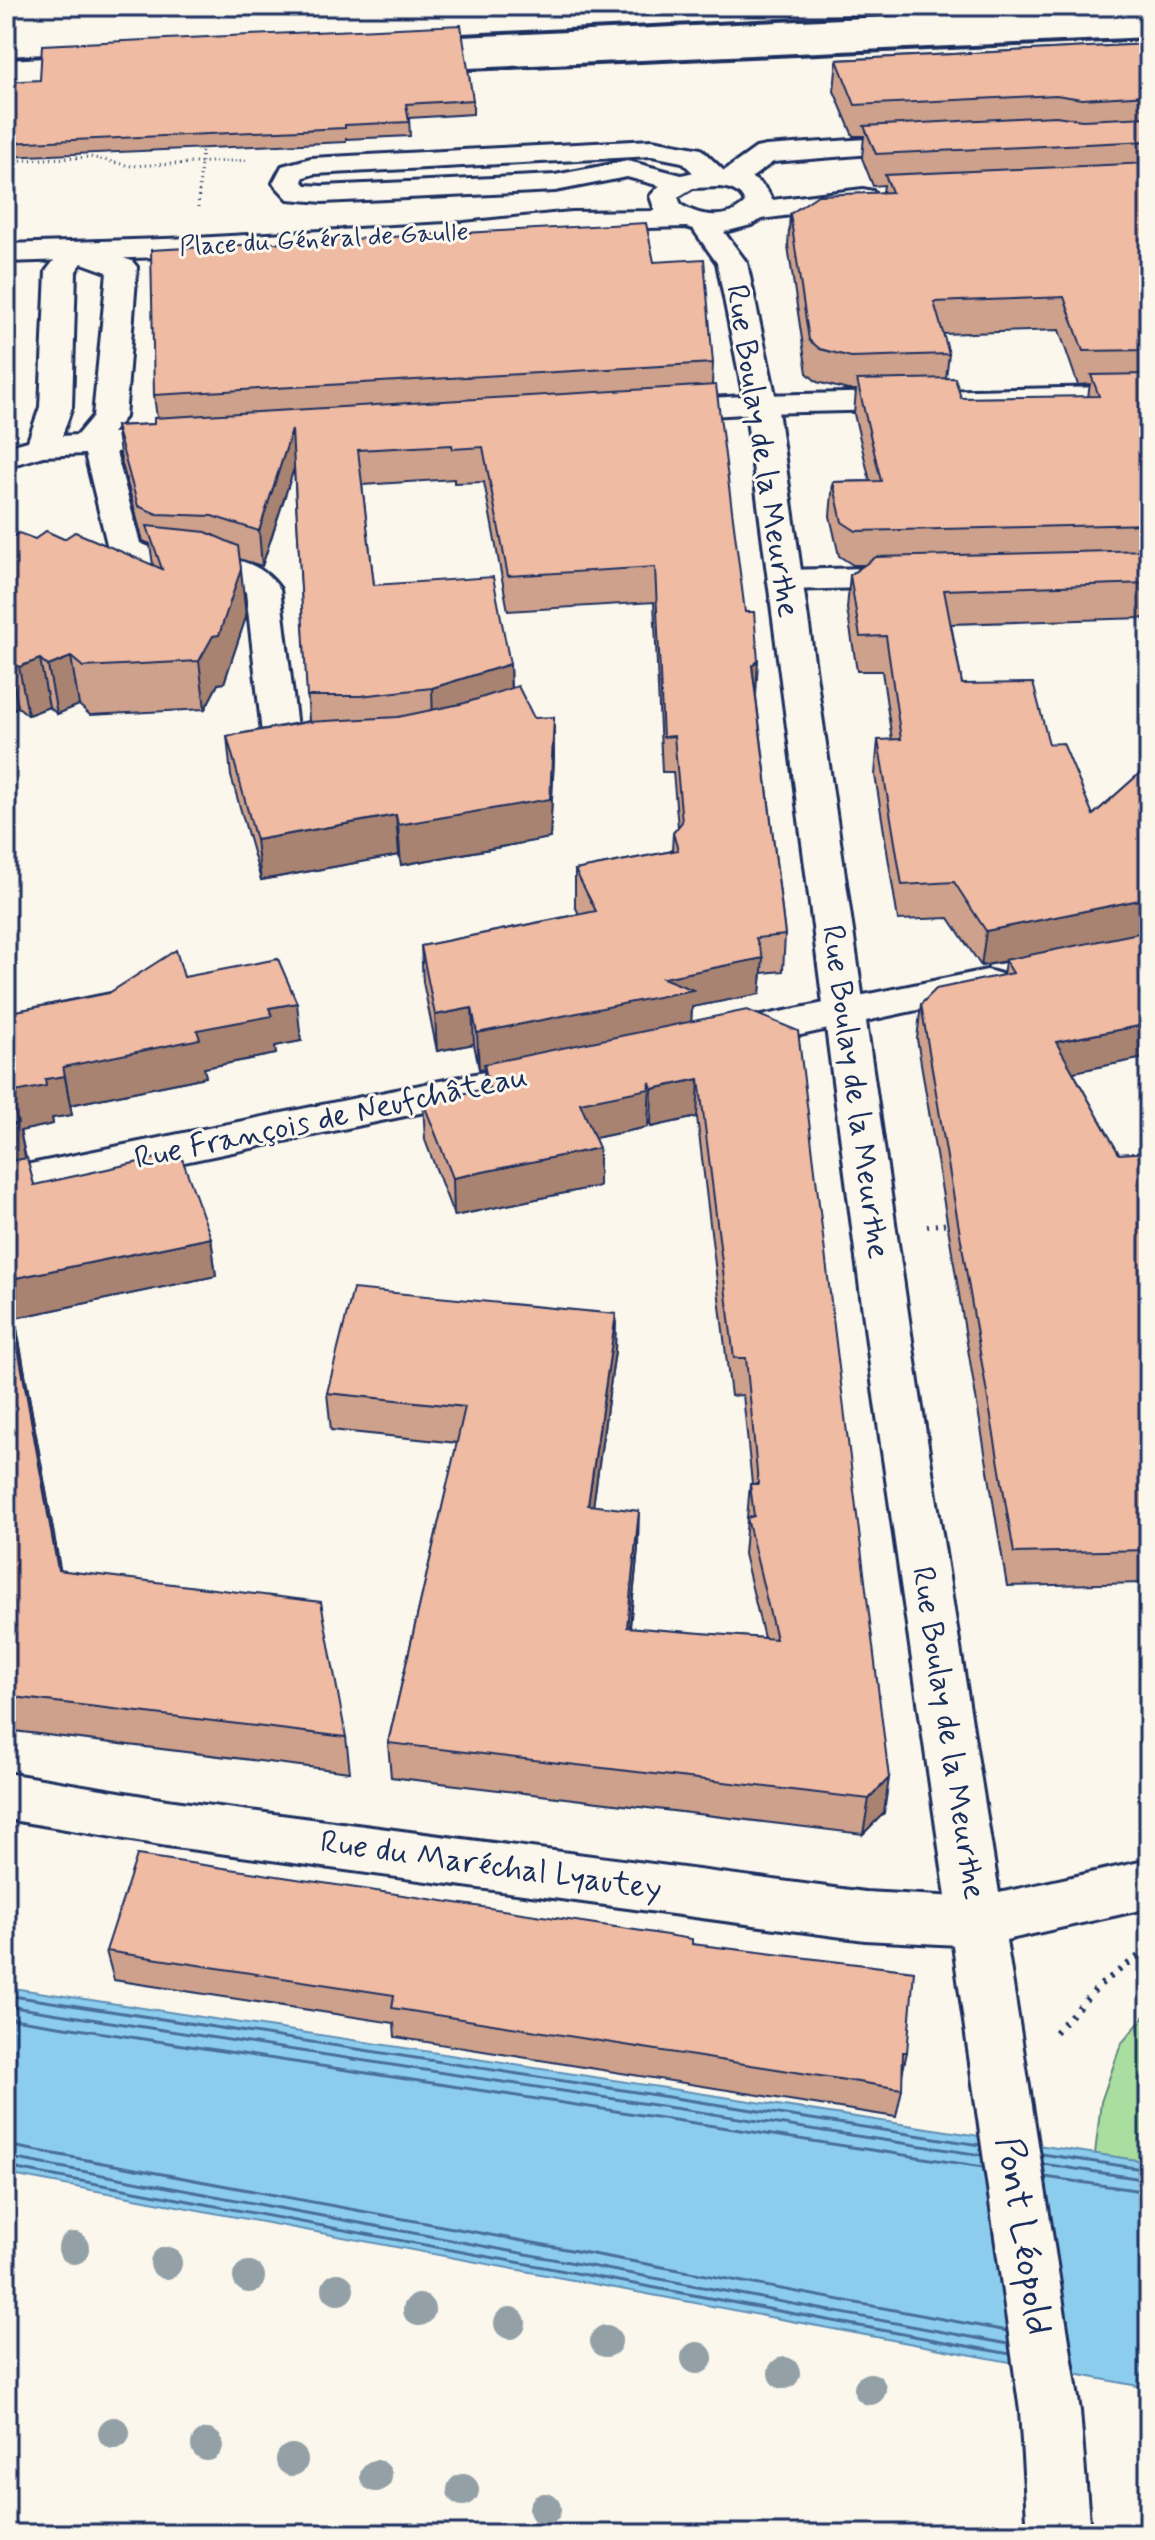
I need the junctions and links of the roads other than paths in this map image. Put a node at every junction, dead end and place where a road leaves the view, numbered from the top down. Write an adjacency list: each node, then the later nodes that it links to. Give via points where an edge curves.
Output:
1 (946, 142): 2 (main road, via 766,154)
2 (730, 181): 3 (main road); 3 (main road, via 691,155 652,148 311,166 292,172 287,183 298,193 339,193 555,183 628,169); 4 (main road, via 758,197); 4 (main road, Place du Général de Gaulle, via 877,197)
3 (674, 186): 5 (main road, Place du Général de Gaulle); 6 (main road, Rue Boulay de la Meurthe, via 664,196 668,209)
4 (750, 214): 6 (main road, Place du Général de Gaulle, via 718,223); 9 (main road, Rue Boulay de la Meurthe)
5 (571, 221): 6 (main road, Place du Général de Gaulle); 7 (main road, Place du Général de Gaulle, via 464,232)
6 (694, 221): 9 (main road, Rue Boulay de la Meurthe)
7 (76, 251): 8 (main road, Place du Général de Gaulle); 14 (main road, via 122,267 109,417); 15 (main road, via 61,271 56,407)
8 (6, 253)
9 (732, 263): 11 (main road, Rue Boulay de la Meurthe)
10 (1149, 395): 11 (main road)
11 (761, 404): 12 (main road); 18 (main road, Rue Boulay de la Meurthe)
12 (626, 412)
13 (213, 437): 14 (main road)
14 (92, 444): 15 (main road); 19 (main road, via 125,548 159,563 217,564 251,575 263,589 281,742 320,748)
15 (41, 447): 16 (main road)
16 (6, 457)
17 (943, 577): 18 (main road)
18 (784, 580): 21 (main road, Rue Boulay de la Meurthe)
19 (363, 743)
20 (1026, 974): 21 (main road)
21 (844, 1013): 22 (main road); 27 (main road, Rue Boulay de la Meurthe)
22 (690, 1045)
23 (581, 1067): 24 (main road, Rue François de Neufchâteau)
24 (6, 1184)
25 (6, 1796): 27 (main road, Rue du Maréchal Lyautey, via 167,1823 865,1916)
26 (1149, 1884): 27 (main road, Rue du Maréchal Lyautey)
27 (977, 1922): 28 (main road, Rue Boulay de la Meurthe)
28 (995, 2061): 29 (main road, Pont Léopold, via 1050,2411)
29 (1059, 2534)

